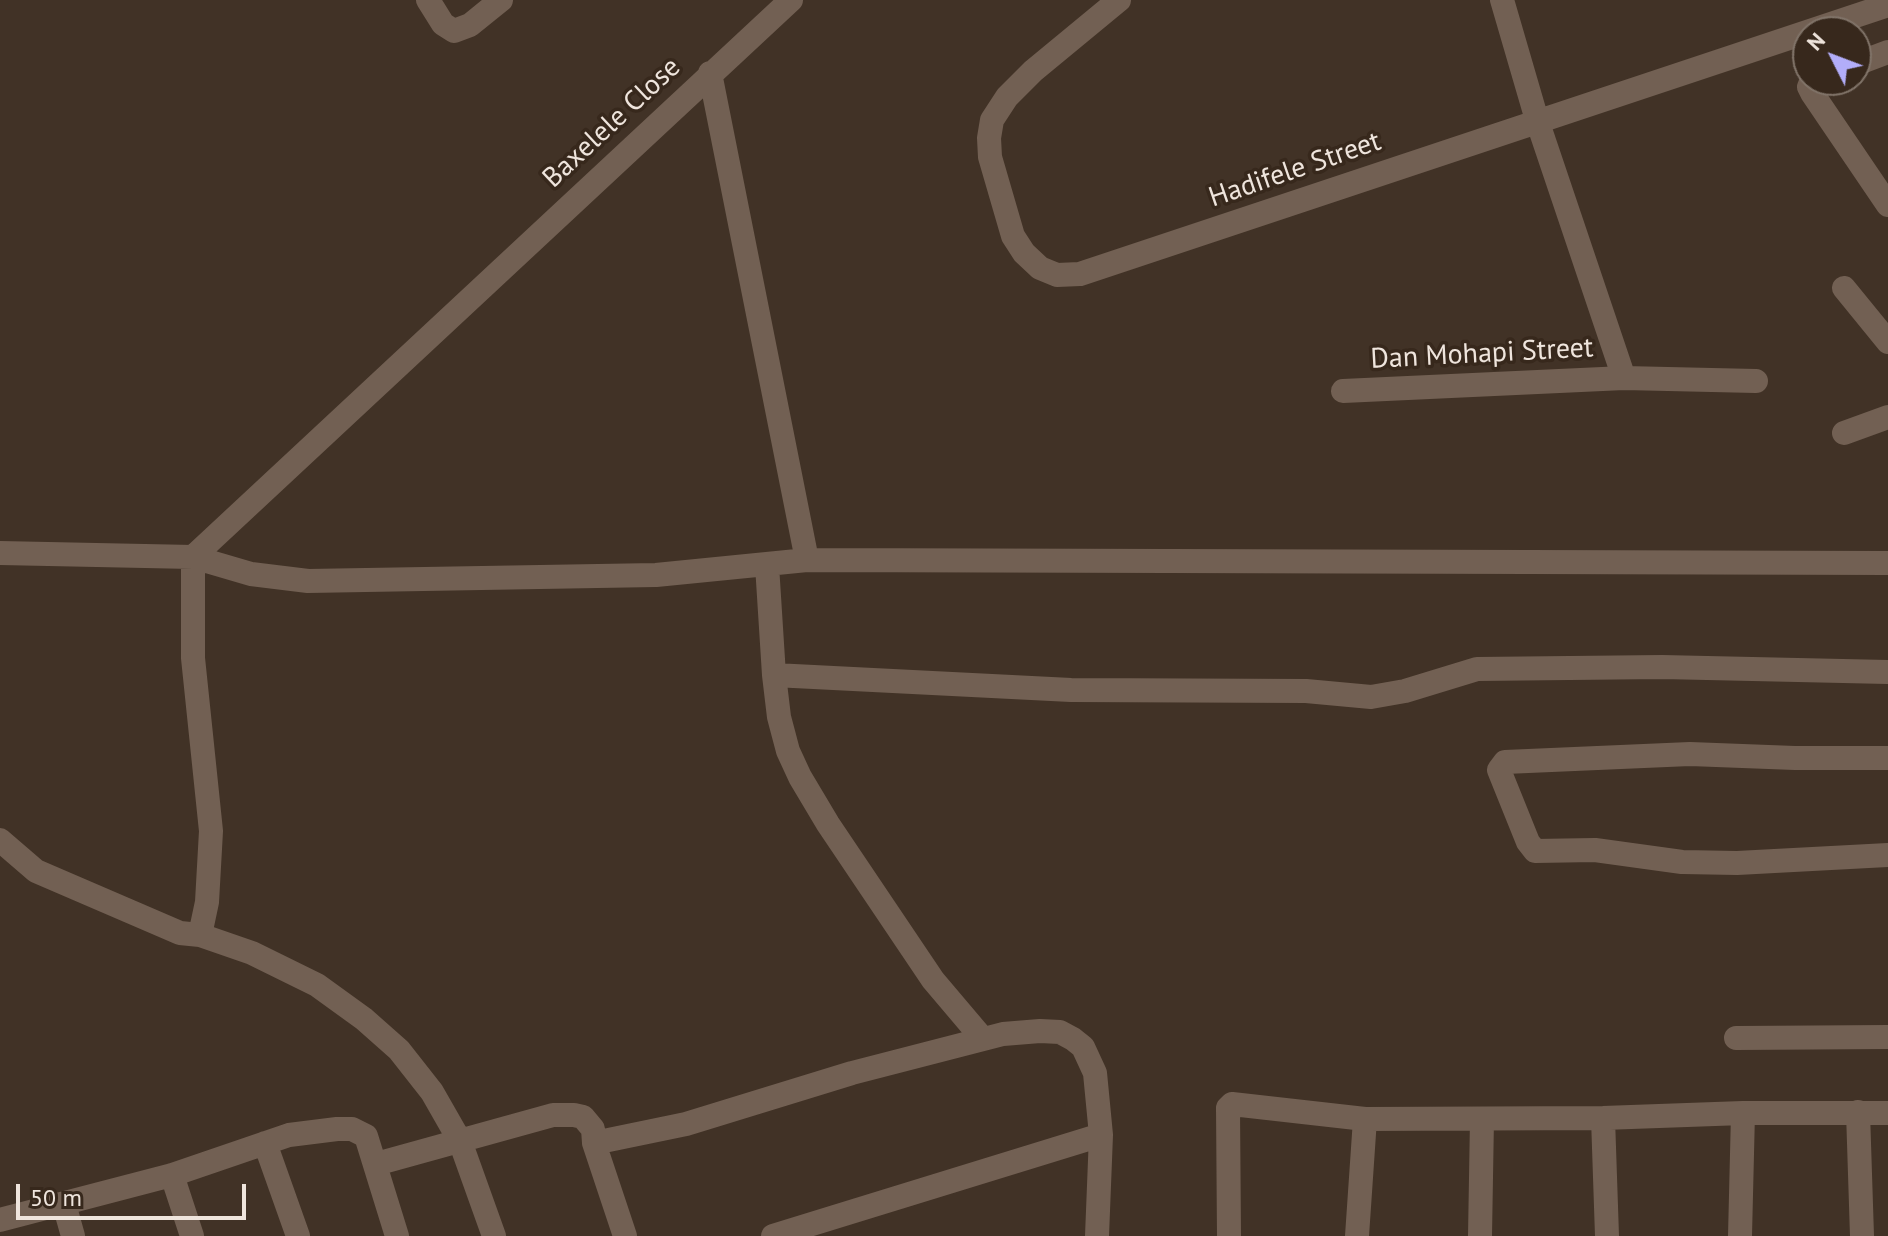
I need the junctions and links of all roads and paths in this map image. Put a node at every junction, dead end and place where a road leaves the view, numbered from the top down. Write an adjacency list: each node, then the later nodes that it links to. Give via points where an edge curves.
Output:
1 (428, 0): 2 (street, via 454,31)
2 (501, 0)
3 (791, 0): 7 (street)
4 (1502, 0): 9 (street, Dan Mohapi Street)
5 (1115, 1): 9 (street, Hadifele Street, via 1033,71 992,120 990,157 1013,236 1040,268 1057,275 1080,274)
6 (1888, 5): 9 (street, Hadifele Street)
7 (710, 73): 19 (street, Baxelele Close); 20 (street, Baxelele Close)
8 (1814, 96): 10 (street)
9 (1537, 120): 13 (street, Dan Mohapi Street)
10 (1888, 205)
11 (1844, 288): 12 (street)
12 (1888, 342)
13 (1624, 378): 14 (street, Dan Mohapi Street); 15 (street, Dan Mohapi Street)
14 (1756, 381)
15 (1343, 391)
16 (1888, 417): 17 (street)
17 (1844, 433)
18 (0, 553): 19 (street)
19 (193, 557): 22 (street, via 251,574 308,581 656,575); 28 (street, via 193,658 211,831)
20 (807, 560): 21 (street); 22 (street)
21 (1888, 563)
22 (767, 565): 24 (street)
23 (1888, 672): 24 (street, via 1477,669 1371,697 1306,691 1071,690)
24 (774, 675): 31 (street, via 782,729 800,777 933,980)
25 (1888, 758): 27 (street, via 1690,754 1505,762 1499,770 1535,851 1595,850 1682,862 1737,863)
26 (0, 840): 28 (street, via 36,871 180,933)
27 (1888, 855)
28 (200, 935): 39 (street, via 317,985 364,1019 399,1050 432,1092)
29 (1888, 1037): 30 (street)
30 (1736, 1038)
31 (983, 1039): 38 (street, via 1060,1032 1083,1047 1095,1073); 41 (street, via 686,1124)
32 (1858, 1112): 33 (street); 34 (street); 59 (street)
33 (1743, 1113): 35 (street); 58 (street)
34 (1888, 1113)
35 (1603, 1118): 37 (street); 57 (street)
36 (1365, 1119): 37 (street); 54 (street, via 1230,1106); 55 (street)
37 (1482, 1119): 56 (street)
38 (1101, 1135): 52 (street); 53 (street)
39 (460, 1141): 41 (street, via 566,1114 589,1122); 42 (street); 50 (street)
40 (265, 1143): 42 (street, via 305,1131 352,1129 366,1136); 43 (street); 48 (street)
41 (594, 1143): 51 (street)
42 (376, 1164): 49 (street)
43 (172, 1175): 44 (street); 47 (street)
44 (64, 1204): 45 (street); 46 (street)
45 (0, 1220)
46 (73, 1236)
47 (192, 1236)
48 (298, 1236)
49 (397, 1236)
50 (494, 1236)
51 (625, 1236)
52 (773, 1236)
53 (1097, 1236)
54 (1229, 1236)
55 (1357, 1236)
56 (1480, 1236)
57 (1607, 1236)
58 (1740, 1236)
59 (1862, 1236)

